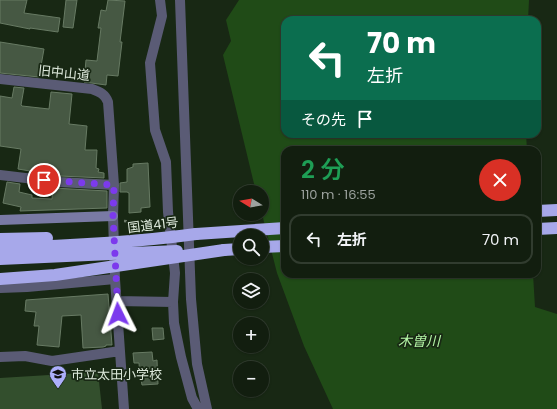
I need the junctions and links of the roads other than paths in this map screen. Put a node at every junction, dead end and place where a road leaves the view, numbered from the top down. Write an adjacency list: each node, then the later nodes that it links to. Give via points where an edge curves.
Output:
1 (160, 0): 25 (street, via 162,16 150,63 154,130 166,162 168,212 175,273)
2 (180, 0): 30 (street, via 191,299 197,364)
3 (0, 80): 5 (street, 旧中山道, via 92,89 106,96)
4 (0, 175): 5 (street)
5 (114, 185): 8 (street)
6 (557, 210): 7 (highway)
7 (541, 211)
8 (113, 218): 9 (street); 22 (street)
9 (0, 220)
10 (281, 228): 13 (highway, 国道41号)
11 (557, 228): 12 (highway)
12 (541, 229)
13 (196, 234): 14 (highway, bridge); 17 (highway, 国道41号, bridge, via 105,244)
14 (0, 239)
15 (281, 246): 16 (highway)
16 (269, 247)
17 (0, 248)
18 (233, 249): 19 (highway, 国道41号)
19 (224, 250): 20 (highway, 国道41号, bridge); 21 (highway, bridge, via 55,275)
20 (0, 259)
21 (0, 279)
22 (115, 279): 23 (street); 24 (street)
23 (0, 288)
24 (117, 301): 25 (street); 26 (street)
25 (173, 302): 29 (street, via 181,358 192,398)
26 (120, 351): 27 (street, via 52,361 25,356); 28 (street)
27 (0, 357)
28 (124, 409)
29 (198, 409)
30 (207, 409)

